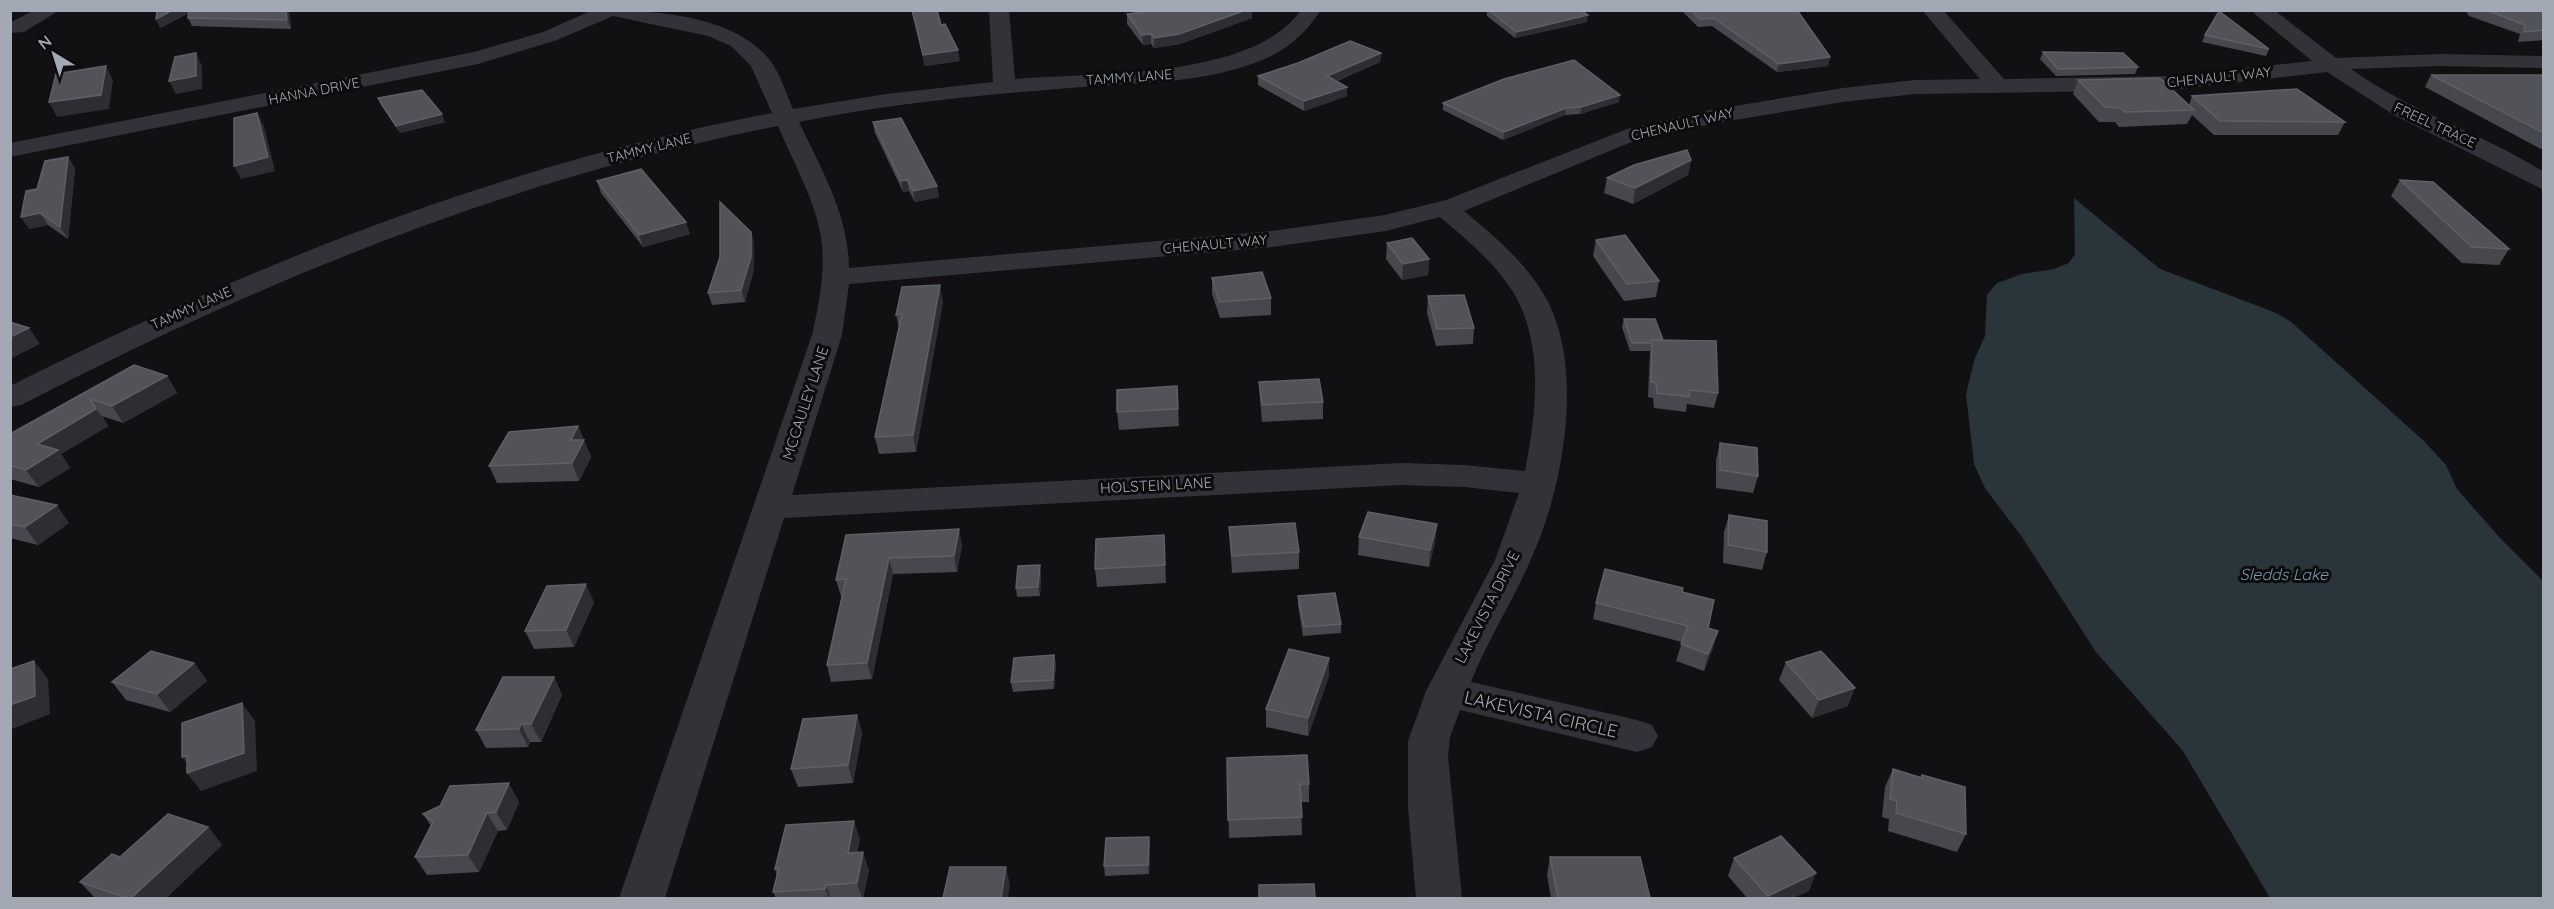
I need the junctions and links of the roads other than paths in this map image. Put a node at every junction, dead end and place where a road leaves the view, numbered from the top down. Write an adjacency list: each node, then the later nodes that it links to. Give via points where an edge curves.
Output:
1 (50, 10): 7 (street)
2 (611, 10): 12 (street, MCCAULEY LANE, via 688,23 738,42 761,63); 13 (street, HANNA DRIVE, via 550,36 478,58)
3 (999, 10): 11 (street)
4 (1311, 10): 11 (street, TAMMY LANE, via 1284,39 1226,65 1162,76)
5 (1932, 10): 10 (street)
6 (2260, 10): 9 (street, FREEL TRACE)
7 (17, 28)
8 (2544, 62): 9 (street, CHENAULT WAY, via 2423,60)
9 (2328, 65): 10 (street, CHENAULT WAY, via 2133,85); 14 (street, FREEL TRACE, via 2383,100 2520,167)
10 (1998, 86): 15 (street, CHENAULT WAY, via 1915,87 1843,95 1657,128 1592,148)
11 (1004, 87): 12 (street, TAMMY LANE)
12 (788, 117): 16 (street, MCCAULEY LANE, via 827,210 835,240); 17 (street, TAMMY LANE, via 608,158 386,228 149,327)
13 (10, 150)
14 (2544, 183)
15 (1445, 208): 16 (street, CHENAULT WAY, via 1386,223 1272,239); 18 (street, LAKEVISTA DRIVE, via 1502,259 1523,284 1537,310 1546,337 1550,386)
16 (836, 277): 19 (street, MCCAULEY LANE, via 826,334)
17 (10, 398)
18 (1540, 484): 19 (street, HOLSTEIN LANE, via 1401,474); 20 (street, LAKEVISTA DRIVE, via 1515,557)
19 (771, 507): 22 (street, MCCAULEY LANE)
20 (1446, 691): 21 (street, LAKEVISTA CIRCLE); 23 (street, LAKEVISTA DRIVE, via 1428,745 1429,806)
21 (1637, 736)
22 (642, 898)
23 (1439, 898)

